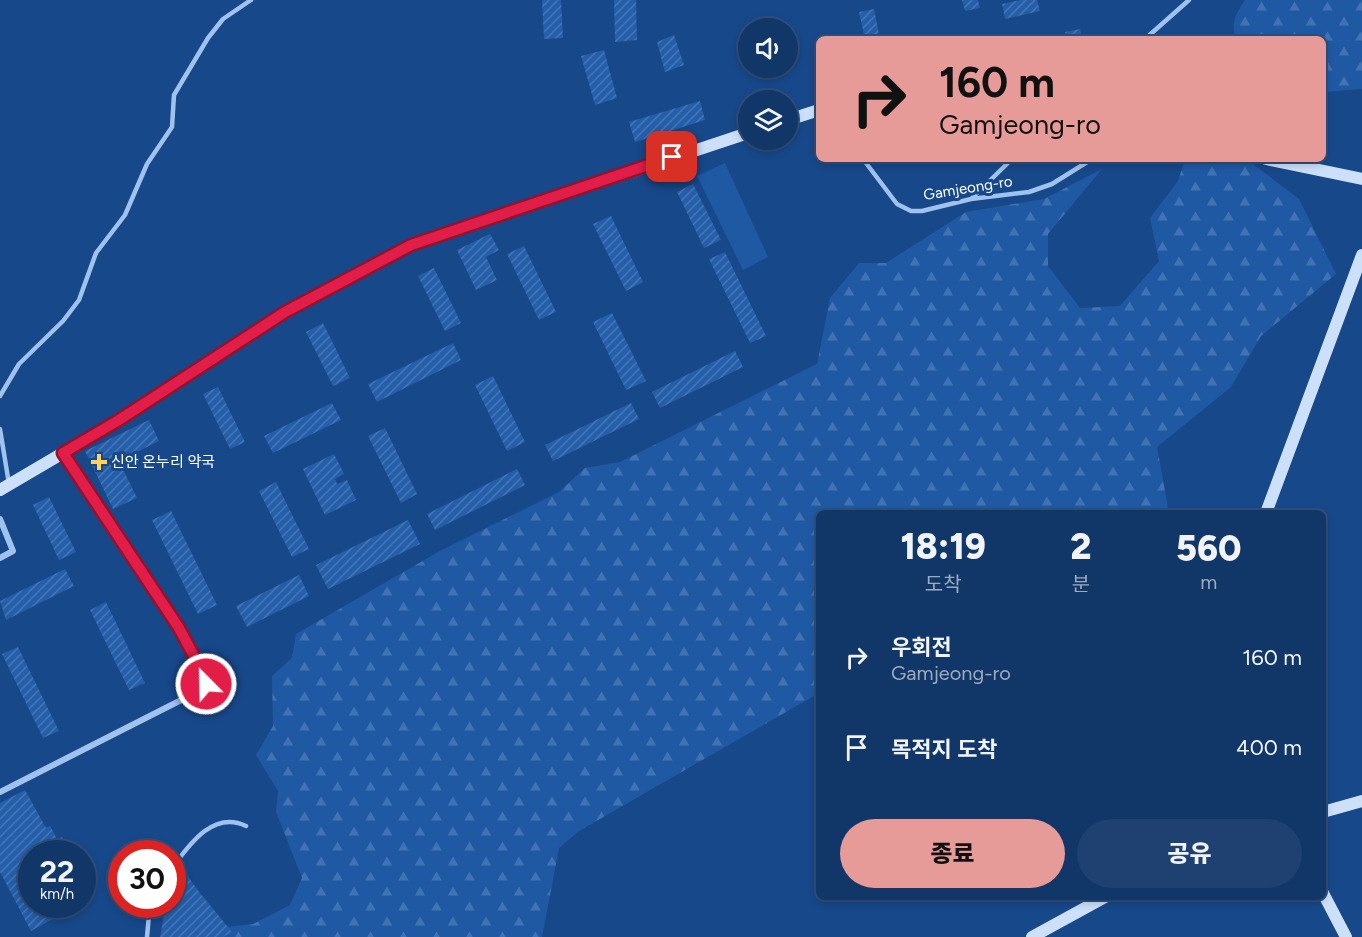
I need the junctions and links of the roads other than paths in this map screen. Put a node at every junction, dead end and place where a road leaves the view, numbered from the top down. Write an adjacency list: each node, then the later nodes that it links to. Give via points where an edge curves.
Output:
1 (251, 0): 14 (lane, via 208,38 174,95 172,128 147,164 125,215 96,253 79,300 19,364)
2 (1189, 0): 3 (lane)
3 (1148, 36)
4 (816, 111): 5 (street)
5 (798, 117)
6 (738, 135): 16 (street, via 411,245 285,312)
7 (865, 162): 12 (lane, Gamjeong-ro, via 890,197 911,211)
8 (1009, 162): 12 (lane)
9 (1087, 162): 12 (lane, Gamjeong-ro, via 1058,181 1029,192)
10 (1280, 162): 11 (street)
11 (1362, 179)
12 (970, 199)
13 (1362, 255): 18 (street)
14 (0, 396)
15 (0, 429): 17 (lane)
16 (63, 453): 17 (street); 21 (street, via 179,628 206,684)
17 (4, 487)
18 (1267, 510)
19 (0, 519): 20 (street, via 13,551)
20 (0, 558)
21 (0, 792)
22 (1362, 801): 23 (street)
23 (1326, 811)
24 (246, 826): 25 (lane, via 232,821 208,829)
25 (186, 849)
26 (1326, 899): 31 (street)
27 (1100, 900): 30 (street)
28 (149, 918): 29 (lane)
29 (147, 937)
30 (1032, 937)
31 (1346, 937)

